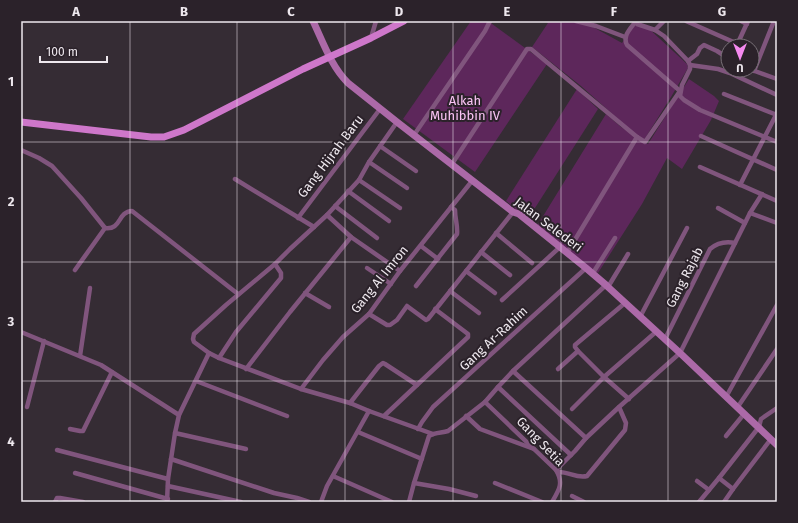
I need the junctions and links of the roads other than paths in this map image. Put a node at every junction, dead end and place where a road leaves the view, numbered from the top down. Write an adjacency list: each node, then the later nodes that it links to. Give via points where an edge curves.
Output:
1 (313, 21): 19 (street, Jalan Selederi)
2 (376, 21): 14 (street)
3 (404, 21): 14 (main road)
4 (490, 21): 30 (street)
5 (578, 21): 13 (street)
6 (636, 21): 12 (street, via 637,24); 13 (street)
7 (664, 21): 12 (street)
8 (686, 21): 15 (street)
9 (741, 21): 11 (street)
10 (774, 21): 18 (street)
11 (747, 22): 16 (street)
12 (655, 30): 20 (street)
13 (625, 37): 23 (street, via 627,45)
14 (371, 38): 19 (main road)
15 (722, 38)
16 (740, 38)
17 (720, 53): 20 (street, via 704,45)
18 (760, 54)
19 (330, 56): 26 (street, Jalan Selederi, via 341,76); 28 (main road, via 184,130 164,137)
20 (689, 63): 23 (street, via 690,69); 25 (street, via 730,73)
21 (760, 73): 22 (street)
22 (777, 79)
23 (680, 91): 32 (street, via 645,142); 33 (street, via 680,96 684,100 700,110)
24 (724, 94): 27 (street)
25 (777, 95)
26 (380, 109): 29 (street, Jalan Selederi); 58 (street, Gang Hijrah Baru)
27 (777, 114): 33 (street)
28 (21, 122)
29 (397, 122): 30 (street, Jalan Selederi); 35 (street)
30 (414, 135): 39 (street, Jalan Selederi)
31 (700, 136): 37 (street)
32 (637, 137): 39 (street, via 528,48); 73 (street)
33 (765, 137): 34 (street); 37 (street)
34 (777, 142)
35 (380, 146): 38 (street); 42 (street)
36 (21, 150): 62 (street, via 52,166)
37 (753, 160): 41 (street); 46 (street)
38 (369, 162): 44 (street); 47 (street)
39 (452, 164): 45 (street, Jalan Selederi)
40 (700, 167): 46 (street)
41 (777, 170)
42 (416, 171)
43 (235, 178): 58 (street)
44 (359, 180): 48 (street); 53 (street)
45 (472, 181): 52 (street, Gang Al Imron); 55 (street, Jalan Selederi)
46 (740, 185): 49 (street)
47 (407, 188)
48 (348, 191): 51 (street); 59 (street)
49 (762, 194): 50 (street); 56 (street)
50 (777, 201)
51 (335, 206): 57 (street); 67 (street)
52 (452, 207): 70 (street, Gang Al Imron); 75 (street, via 455,210 457,234)
53 (400, 208)
54 (718, 208): 60 (street)
55 (513, 212): 65 (street); 71 (street, Jalan Selederi)
56 (750, 212): 60 (street); 61 (street)
57 (327, 215): 63 (street); 66 (street)
58 (298, 218): 63 (street)
59 (389, 221)
60 (745, 223): 69 (street)
61 (777, 223)
62 (105, 228): 80 (street); 92 (street, via 114,227 123,214 132,211)
63 (314, 228): 77 (street)
64 (687, 228): 100 (street)
65 (496, 233): 72 (street); 76 (street)
66 (351, 237): 81 (street); 90 (street)
67 (377, 238)
68 (615, 238): 83 (street)
69 (735, 243): 103 (street, Gang Rajab, via 723,242 715,244 710,249); 108 (street)
70 (420, 246): 75 (street); 81 (street, Gang Al Imron)
71 (560, 247): 73 (street, Jalan Selederi); 93 (street)
72 (481, 252): 82 (street); 84 (street)
73 (567, 253): 79 (street, Jalan Selederi)
74 (628, 254): 87 (street)
75 (438, 259): 86 (street)
76 (532, 263)
77 (275, 264): 92 (street); 110 (street, via 282,273 281,278 236,332)
78 (366, 268): 85 (street)
79 (586, 268): 83 (street, Jalan Selederi); 137 (street, Gang Ar-Rahim, via 433,407)
80 (75, 270)
81 (400, 271): 85 (street, Gang Al Imron)
82 (466, 271): 89 (street); 91 (street)
83 (592, 273): 87 (street, Jalan Selederi)
84 (510, 275)
85 (391, 284): 99 (street, Gang Al Imron)
86 (416, 286)
87 (607, 286): 94 (street, Jalan Selederi); 113 (street)
88 (90, 288): 109 (street)
89 (450, 291): 97 (street); 98 (street)
90 (306, 293): 96 (street); 111 (street)
91 (495, 293)
92 (238, 294): 107 (street, via 194,334 194,342)
93 (502, 300)
94 (625, 303): 100 (street, Jalan Selederi); 106 (street, via 575,344)
95 (777, 305): 120 (street)
96 (329, 307)
97 (435, 309): 99 (street, via 426,320 407,306 390,325); 117 (street, via 468,336)
98 (479, 313)
99 (369, 314): 119 (street, Gang Al Imron, via 343,337)
100 (640, 317): 102 (street, Jalan Selederi)
101 (21, 332): 104 (street)
102 (657, 332): 103 (street, Jalan Selederi); 115 (street)
103 (665, 340): 108 (street, Jalan Selederi)
104 (44, 341): 109 (street); 124 (street)
105 (777, 349): 126 (street)
106 (578, 351): 112 (street); 115 (street)
107 (209, 353): 110 (street); 116 (street)
108 (680, 353): 120 (street, Jalan Selederi); 121 (street)
109 (80, 356): 114 (street)
110 (219, 358): 111 (street)
111 (246, 369): 119 (street)
112 (558, 370)
113 (513, 371): 118 (street); 142 (street)
114 (112, 372): 131 (street); 136 (street, via 83,431)
115 (604, 377): 121 (street); 128 (street)
116 (196, 381): 131 (street); 132 (street)
117 (417, 385): 123 (street, via 385,364 381,364); 133 (street)
118 (498, 387): 122 (street); 148 (street)
119 (301, 389): 123 (street)
120 (726, 397): 126 (street, Jalan Selederi)
121 (629, 399): 125 (street)
122 (485, 402): 134 (street); 147 (street, Gang Setia)
123 (350, 403): 129 (street)
124 (27, 407)
125 (619, 407): 142 (street); 151 (street, via 626,423 625,430 587,476 583,478)
126 (737, 408): 130 (street, Jalan Selederi)
127 (777, 408): 135 (street, via 761,419)
128 (572, 409)
129 (369, 411): 133 (street); 138 (street)
130 (744, 414): 135 (street, Jalan Selederi); 141 (street)
131 (179, 415): 139 (street)
132 (287, 416)
133 (384, 416): 137 (street)
134 (466, 416): 140 (street, via 448,431); 147 (street, via 480,429)
135 (759, 427): 143 (street, Jalan Selederi); 154 (street)
136 (70, 429)
137 (418, 429): 140 (street)
138 (358, 432): 150 (street); 153 (street)
139 (175, 433): 145 (street); 149 (street)
140 (433, 434): 150 (street, via 429,436)
141 (726, 436)
142 (586, 438): 148 (street)
143 (771, 439): 144 (street, Jalan Selederi); 160 (street)
144 (777, 445)
145 (246, 449)
146 (57, 450): 155 (street)
147 (537, 451): 151 (street, Gang Setia)
148 (571, 455): 151 (street)
149 (171, 459): 155 (street); 168 (street)
150 (422, 459): 157 (street)
151 (557, 472): 173 (street, Gang Setia, via 560,479 559,489)
152 (75, 473): 164 (street)
153 (333, 476): 169 (street); 170 (street)
154 (719, 478): 160 (street); 161 (street)
155 (168, 479): 159 (street)
156 (697, 481): 161 (street)
157 (414, 483): 162 (street); 171 (street)
158 (495, 483): 172 (street)
159 (168, 486): 164 (street); 167 (street)
160 (733, 489): 176 (street)
161 (709, 490): 175 (street)
162 (476, 496)
163 (572, 496): 174 (street)
164 (168, 500)
165 (55, 502): 166 (street, via 60,498)
166 (83, 502)
167 (241, 502)
168 (309, 502)
169 (321, 502)
170 (392, 502)
171 (409, 502)
172 (542, 502)
173 (552, 502)
174 (584, 502)
175 (699, 502)
176 (724, 502)

